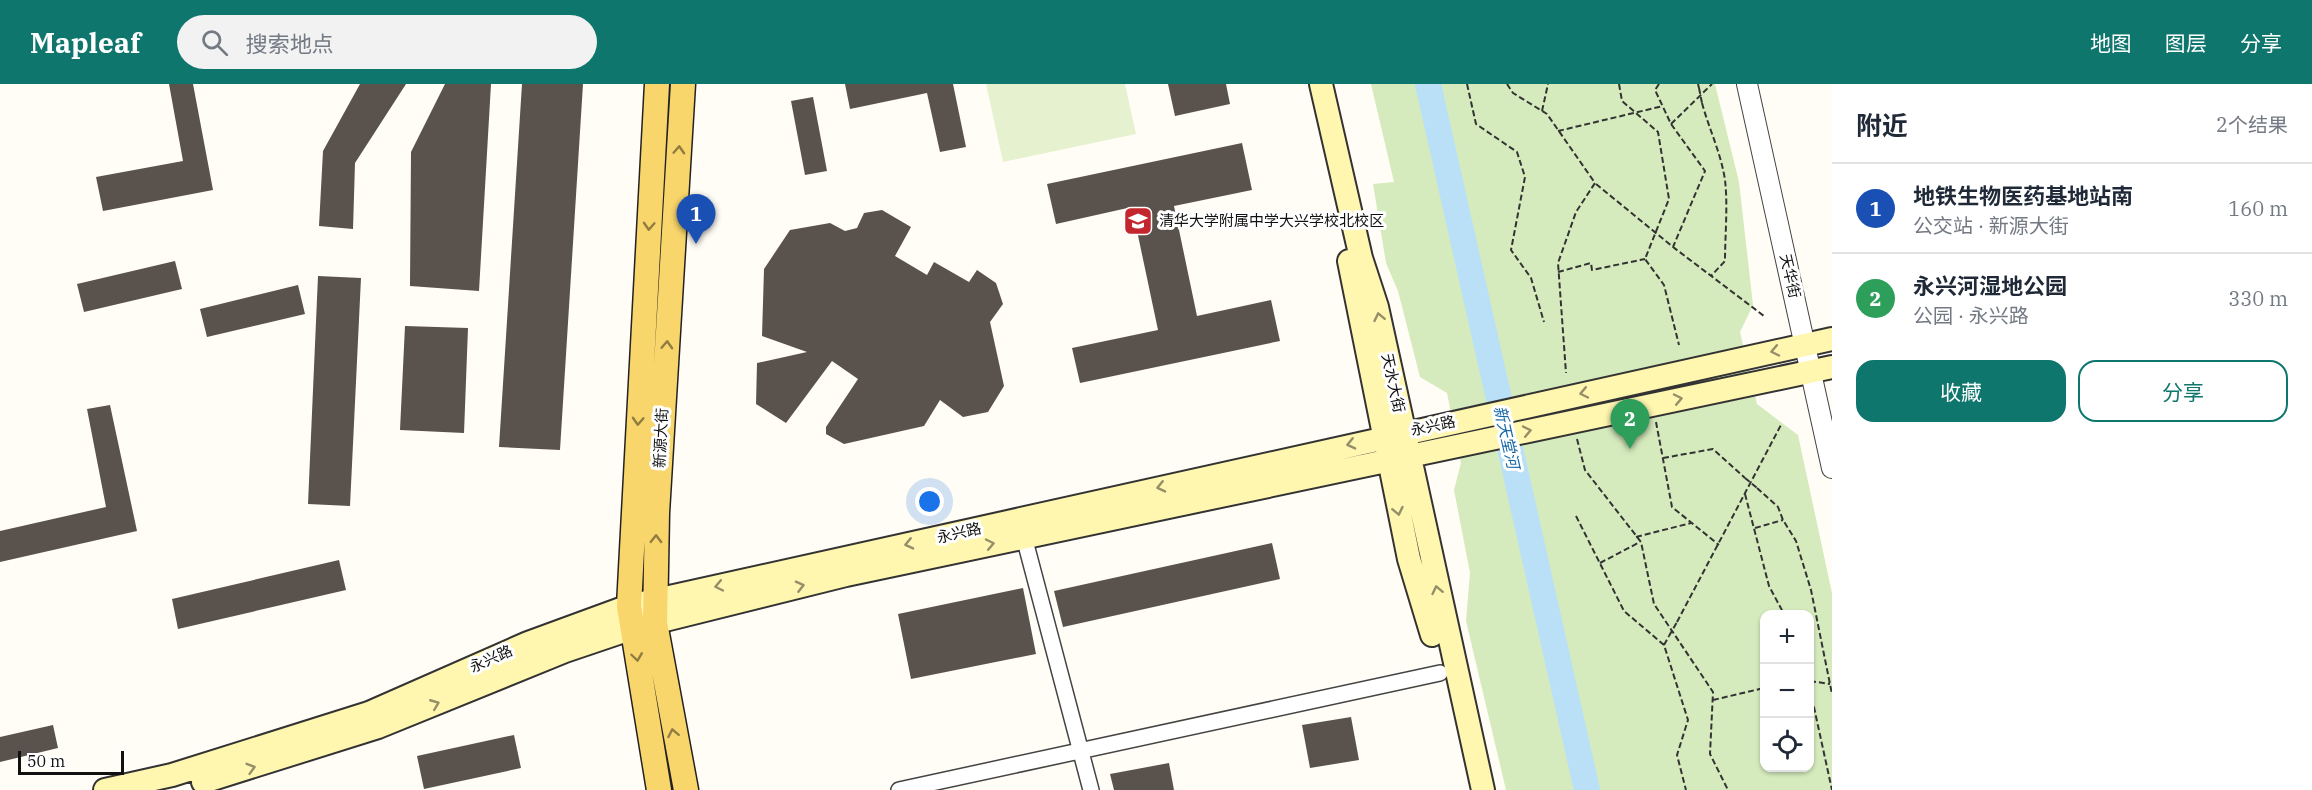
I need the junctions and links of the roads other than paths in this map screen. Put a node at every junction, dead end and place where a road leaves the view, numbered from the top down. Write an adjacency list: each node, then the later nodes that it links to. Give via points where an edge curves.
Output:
1 (657, 84): 13 (main road, 新源大街, one-way to 13)
2 (683, 84): 13 (main road, 新源大街, one-way to 2, via 657,513)
3 (1306, 84): 9 (main road, 天水大街)
4 (1321, 84): 9 (main road, 天水大街, one-way to 4, via 1377,308 1361,258)
5 (1747, 84): 7 (street, 天华街)
6 (1832, 339): 7 (main road, 永兴路)
7 (1805, 345): 8 (street, 天华街); 9 (main road, 永兴路, one-way to 9)
8 (1821, 369): 10 (main road, 永兴路, one-way to 8); 11 (street, 天华街)
9 (1393, 435): 10 (main road, 天水大街); 13 (main road, 永兴路, one-way to 13)
10 (1398, 458): 12 (main road, 永兴路); 14 (main road, 天水大街, one-way to 14, via 1409,559); 23 (main road, 天水大街, one-way to 10)
11 (1832, 468)
12 (1024, 537): 13 (main road, 永兴路, one-way to 12); 15 (street)
13 (643, 614): 16 (main road, 永兴路, via 528,643 369,712 183,772); 17 (main road, 永兴路, one-way to 13, via 378,727 565,651); 18 (main road, 新源大街, one-way to 18, via 646,722); 19 (main road, 新源大街, one-way to 13)
14 (1441, 674): 15 (street); 22 (main road, 天水大街)
15 (1082, 749): 20 (street); 21 (street)
16 (105, 790)
17 (175, 790)
18 (659, 790)
19 (686, 790)
20 (899, 790)
21 (1091, 790)
22 (1467, 790)
23 (1483, 790)

